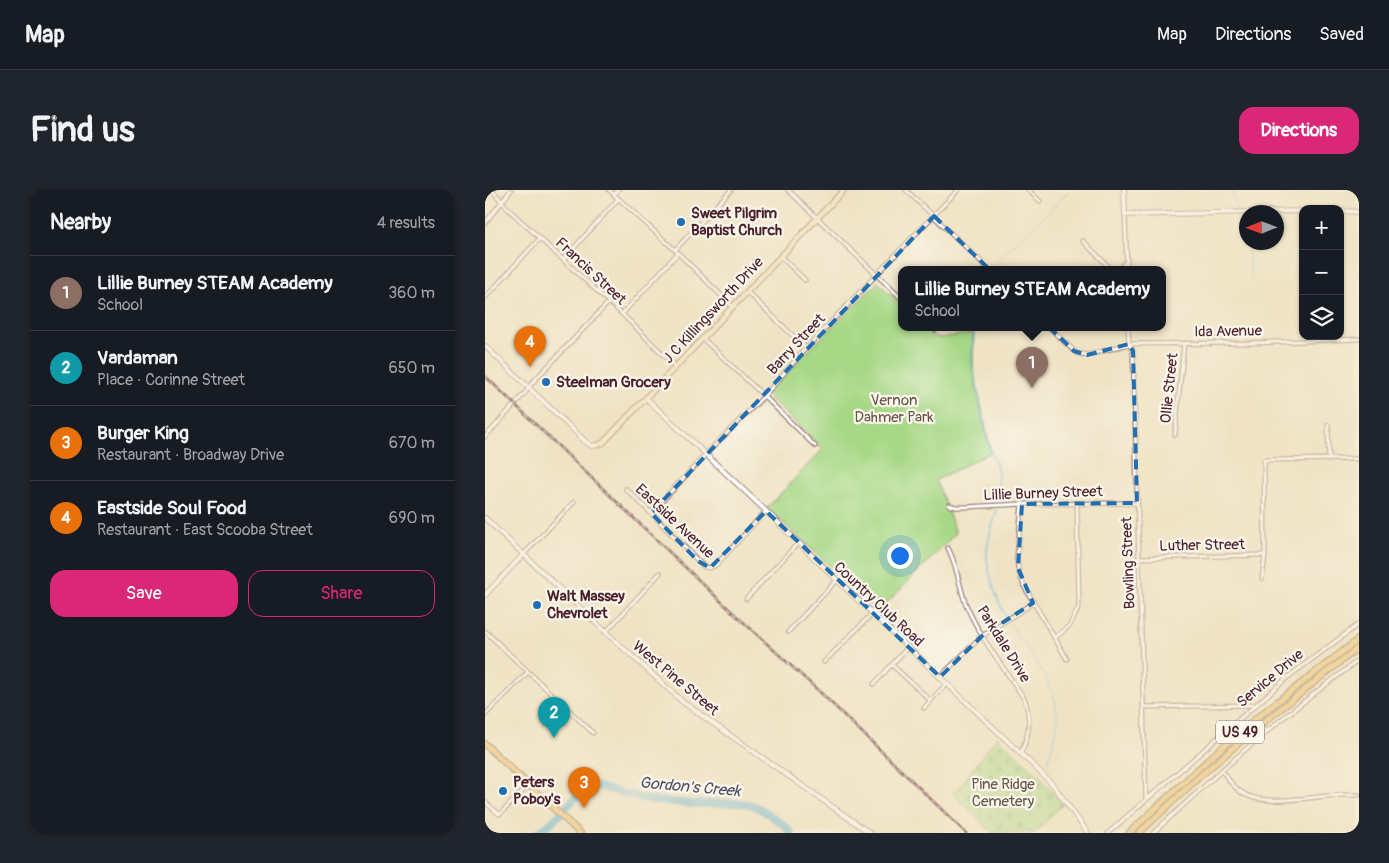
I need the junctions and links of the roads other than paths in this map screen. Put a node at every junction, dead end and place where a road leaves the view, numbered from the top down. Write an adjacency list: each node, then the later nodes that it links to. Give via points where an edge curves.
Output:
1 (492, 190): 14 (street, Francis Street)
2 (511, 190): 14 (street)
3 (609, 190): 12 (street)
4 (619, 190): 12 (street)
5 (731, 190): 26 (street)
6 (788, 190): 21 (street)
7 (844, 190): 21 (main road, J C Killingsworth Drive)
8 (906, 190): 20 (street)
9 (958, 190): 20 (street, Barry Street)
10 (1028, 190): 15 (street)
11 (1124, 190): 19 (street)
12 (614, 195): 13 (street)
13 (618, 199): 26 (street); 28 (street)
14 (501, 201): 22 (street); 24 (street, Francis Street)
15 (1039, 201)
16 (1299, 211): 19 (street)
17 (1344, 211): 18 (street)
18 (1359, 212)
19 (1125, 215): 29 (street)
20 (934, 216): 30 (street); 34 (street, Barry Street)
21 (817, 217): 27 (main road, J C Killingsworth Drive); 34 (street)
22 (487, 218): 23 (street)
23 (485, 223)
24 (540, 238): 28 (street, Francis Street); 38 (street)
25 (1083, 241): 31 (street)
26 (676, 252): 40 (street); 41 (street)
27 (780, 256): 35 (street); 36 (main road, J C Killingsworth Drive)
28 (563, 260): 39 (street, Francis Street)
29 (1127, 261): 32 (street); 33 (street)
30 (986, 266)
31 (1108, 266)
32 (1122, 266)
33 (1127, 266)
34 (877, 275): 37 (street); 49 (street, Barry Street)
35 (805, 280)
36 (747, 292): 40 (main road, J C Killingsworth Drive); 49 (street)
37 (898, 295)
38 (485, 298)
39 (609, 302): 41 (street, Francis Street); 51 (street)
40 (733, 307): 44 (main road, J C Killingsworth Drive)
41 (622, 314): 50 (street, Francis Street)
42 (1054, 331): 47 (street, Ida Avenue, via 1074,351 1082,354)
43 (1128, 331): 47 (street, Bowling Street)
44 (703, 339): 50 (main road, J C Killingsworth Drive); 52 (street)
45 (1359, 339): 46 (street, Ida Avenue)
46 (1184, 343): 47 (street, Ida Avenue); 55 (street, Ollie Street)
47 (1129, 344): 64 (street, Bowling Street, via 1133,351)
48 (485, 346): 51 (street)
49 (806, 348): 52 (street, Barry Street)
50 (676, 367): 53 (main road, J C Killingsworth Drive)
51 (529, 388): 56 (street); 57 (street, via 587,442)
52 (764, 396): 58 (street); 59 (street, Barry Street)
53 (646, 398): 57 (main road, J C Killingsworth Drive); 59 (street, Country Club Road)
54 (1329, 425): 61 (street)
55 (1175, 435)
56 (485, 437)
57 (598, 446)
58 (815, 446)
59 (706, 454): 68 (street, Country Club Road); 69 (street, Barry Street)
60 (1359, 459): 61 (street)
61 (1329, 460): 74 (street, via 1264,460)
62 (626, 489): 69 (street, Eastside Avenue)
63 (573, 502): 73 (street)
64 (1137, 502): 65 (street, Lillie Burney Street); 75 (street, Bowling Street)
65 (1077, 503): 66 (street, Lillie Burney Street); 88 (street, via 1079,607 1070,625)
66 (1022, 504): 67 (street, Lillie Burney Street); 81 (street, via 1018,568)
67 (949, 505)
68 (766, 511): 69 (street, Eastside Avenue, via 710,568 704,567); 71 (street, Country Club Road)
69 (651, 513)
70 (485, 518): 73 (street, West Pine Street)
71 (799, 543): 78 (street, Country Club Road); 80 (street)
72 (948, 548): 87 (street, Parkdale Drive, via 957,567 967,606)
73 (523, 554): 79 (street); 85 (street, West Pine Street)
74 (1265, 555): 75 (street, Luther Street); 77 (street)
75 (1138, 558): 102 (street, Bowling Street)
76 (661, 573): 85 (street)
77 (1262, 579)
78 (837, 580): 82 (street, Country Club Road); 86 (street)
79 (485, 595)
80 (746, 599)
81 (1033, 603): 87 (street); 88 (street)
82 (873, 613): 90 (street, Country Club Road); 94 (street)
83 (1359, 624): 101 (street, Service Drive)
84 (485, 631): 96 (street)
85 (606, 632): 117 (street, West Pine Street, via 684,702)
86 (789, 632)
87 (982, 636): 97 (street); 110 (street, Parkdale Drive, via 1025,700 1029,730)
88 (1055, 638): 92 (street)
89 (1359, 639): 105 (main road, US 49)
90 (908, 647): 95 (street); 97 (street, Country Club Road)
91 (1359, 647): 106 (main road, US 49)
92 (1067, 659)
93 (1359, 660): 107 (street)
94 (824, 662)
95 (892, 665): 99 (street); 100 (street)
96 (528, 672): 104 (street); 108 (street)
97 (940, 677): 98 (street, Country Club Road)
98 (947, 683): 100 (street); 110 (street, Country Club Road)
99 (874, 684)
100 (930, 700): 103 (street)
101 (1255, 705): 102 (street); 114 (street, Service Drive)
102 (1143, 707): 114 (street, Bowling Street)
103 (924, 708)
104 (485, 715)
105 (1255, 719): 106 (street); 120 (main road, US 49)
106 (1260, 724): 107 (street); 121 (main road, US 49)
107 (1266, 732): 111 (street)
108 (593, 733)
109 (485, 744): 112 (main road)
110 (1021, 753): 118 (street, Country Club Road, via 1054,786)
111 (1221, 771): 113 (street, via 1235,788 1254,798); 122 (street)
112 (529, 785): 115 (street, via 502,813); 116 (main road)
113 (1359, 795)
114 (1146, 800): 119 (street, Service Drive)
115 (485, 802)
116 (580, 833)
117 (870, 833)
118 (1087, 833)
119 (1108, 833)
120 (1129, 833)
121 (1139, 833)
122 (1153, 833)

